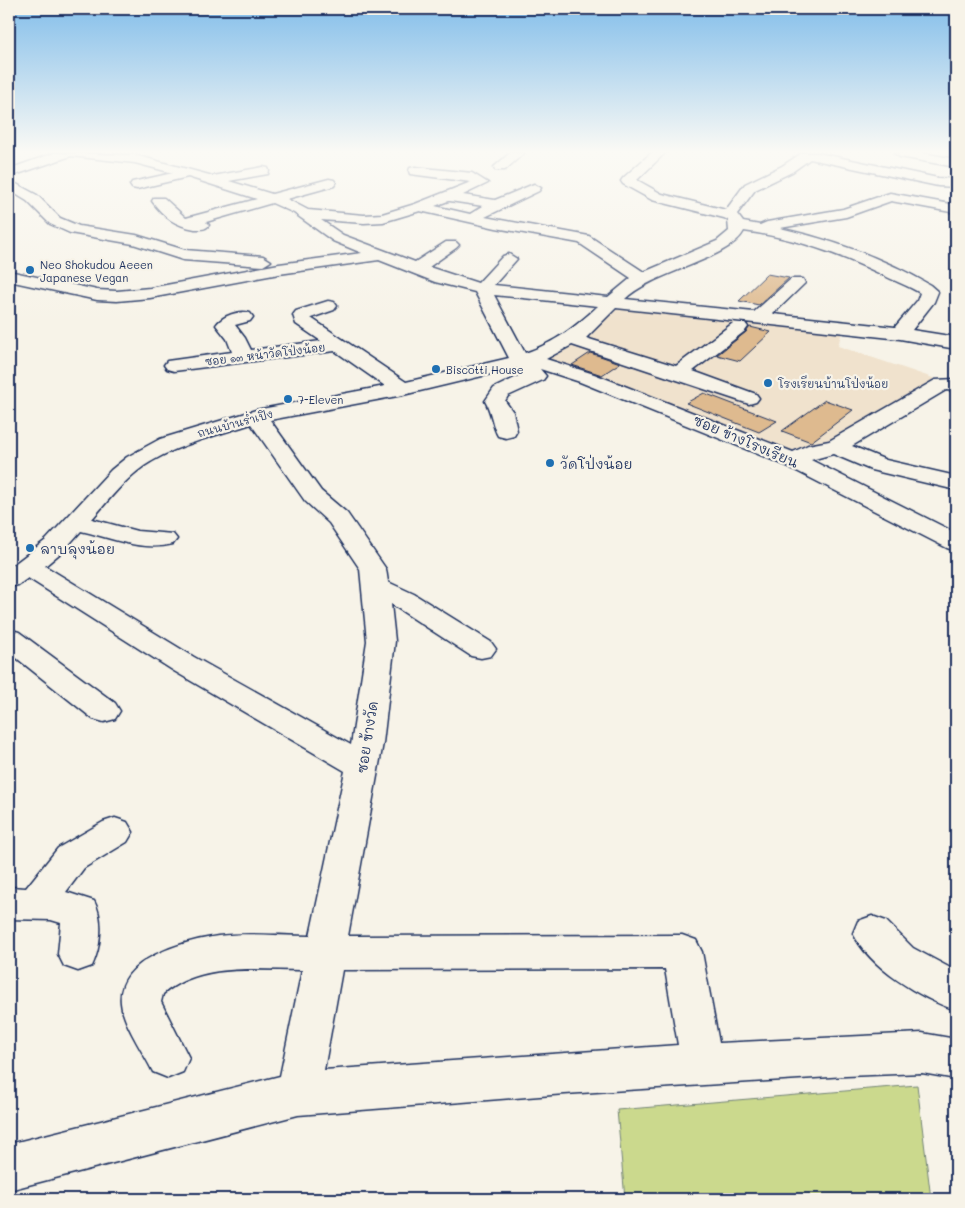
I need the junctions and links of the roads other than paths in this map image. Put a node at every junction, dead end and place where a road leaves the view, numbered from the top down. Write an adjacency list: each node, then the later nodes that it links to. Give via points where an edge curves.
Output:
1 (43, 209): 22 (street, via 54,221 75,230 136,240 183,255 263,261)
2 (166, 209): 14 (street, via 173,219)
3 (235, 209): 14 (street)
4 (300, 209): 11 (street)
5 (411, 209): 11 (street, via 376,219)
6 (430, 209): 12 (street)
7 (488, 209): 12 (street)
8 (696, 209): 13 (street)
9 (739, 209): 13 (street)
10 (856, 209): 16 (street)
11 (305, 214): 18 (street, via 323,230)
12 (471, 219): 24 (street, via 584,239)
13 (733, 221): 16 (street); 24 (street, ถนนบ้านร่ำเปิง, via 737,232 722,244)
14 (184, 223): 15 (street)
15 (211, 226)
16 (758, 228): 33 (street, via 776,230 872,261 929,292 925,302)
17 (451, 245): 21 (street)
18 (380, 255): 21 (street); 22 (street)
19 (509, 259): 27 (street)
20 (182, 260): 25 (street)
21 (417, 268): 27 (street)
22 (279, 269): 25 (street)
23 (9, 276): 25 (street, via 97,295 116,296)
24 (642, 278): 28 (street, ถนนบ้านร่ำเปิง)
25 (210, 282)
26 (797, 283): 31 (street)
27 (482, 289): 28 (street); 38 (street)
28 (610, 304): 31 (street); 34 (street, ถนนบ้านร่ำเปิง)
29 (328, 306): 36 (street, via 302,315 302,320)
30 (244, 317): 37 (street, via 225,325 236,338)
31 (757, 320): 33 (street)
32 (738, 327): 40 (street)
33 (900, 333): 35 (street)
34 (571, 339): 38 (street, ถนนบ้านร่ำเปิง); 40 (street)
35 (956, 343)
36 (339, 345): 37 (street, ซอย ๑๓ หน้าวัดโป่งน้อย); 42 (street, ซอย ๑๓ หน้าวัดโป่งน้อย)
37 (244, 356): 39 (street, ซอย ๑๓ หน้าวัดโป่งน้อย)
38 (524, 360): 42 (street, ถนนบ้านร่ำเปิง); 45 (street, via 536,376 501,392 495,401 502,412); 47 (street, ซอย ข้างโรงเรียน, via 596,381)
39 (174, 365)
40 (679, 373): 43 (street)
41 (956, 385): 46 (street, via 942,384)
42 (403, 389): 44 (street, ถนนบ้านร่ำเปิง)
43 (750, 398)
44 (256, 416): 49 (street, ถนนบ้านร่ำเปิง, via 177,440 153,451 119,475); 53 (street, ซอย ข้างวัด, via 313,496 338,518 361,550 373,568)
45 (506, 431)
46 (835, 447): 47 (street, via 816,450); 48 (street, via 879,465)
47 (793, 460): 51 (street, ซอย ข้างโรงเรียน)
48 (956, 483)
49 (77, 523): 50 (street, via 133,538); 52 (street, ถนนบ้านร่ำเปิง)
50 (164, 539)
51 (956, 543)
52 (18, 573): 57 (street)
53 (375, 586): 55 (street, via 404,600); 57 (street, ซอย ข้างวัด, via 380,641)
54 (9, 638): 56 (street)
55 (481, 649)
56 (104, 711)
57 (362, 766): 61 (street, ซอย ข้างวัด)
58 (115, 832): 59 (street, via 71,858)
59 (22, 904): 62 (street, via 51,904 81,912)
60 (872, 933): 63 (street, via 899,960)
61 (325, 953): 64 (street, via 220,953 153,975 142,990 141,1002); 66 (street, via 682,952); 67 (street, ซอย ข้างวัด)
62 (78, 954)
63 (956, 992)
64 (168, 1058)
65 (956, 1059): 66 (street, via 922,1053)
66 (702, 1064): 67 (street)
67 (298, 1094): 68 (street)
68 (9, 1167)

